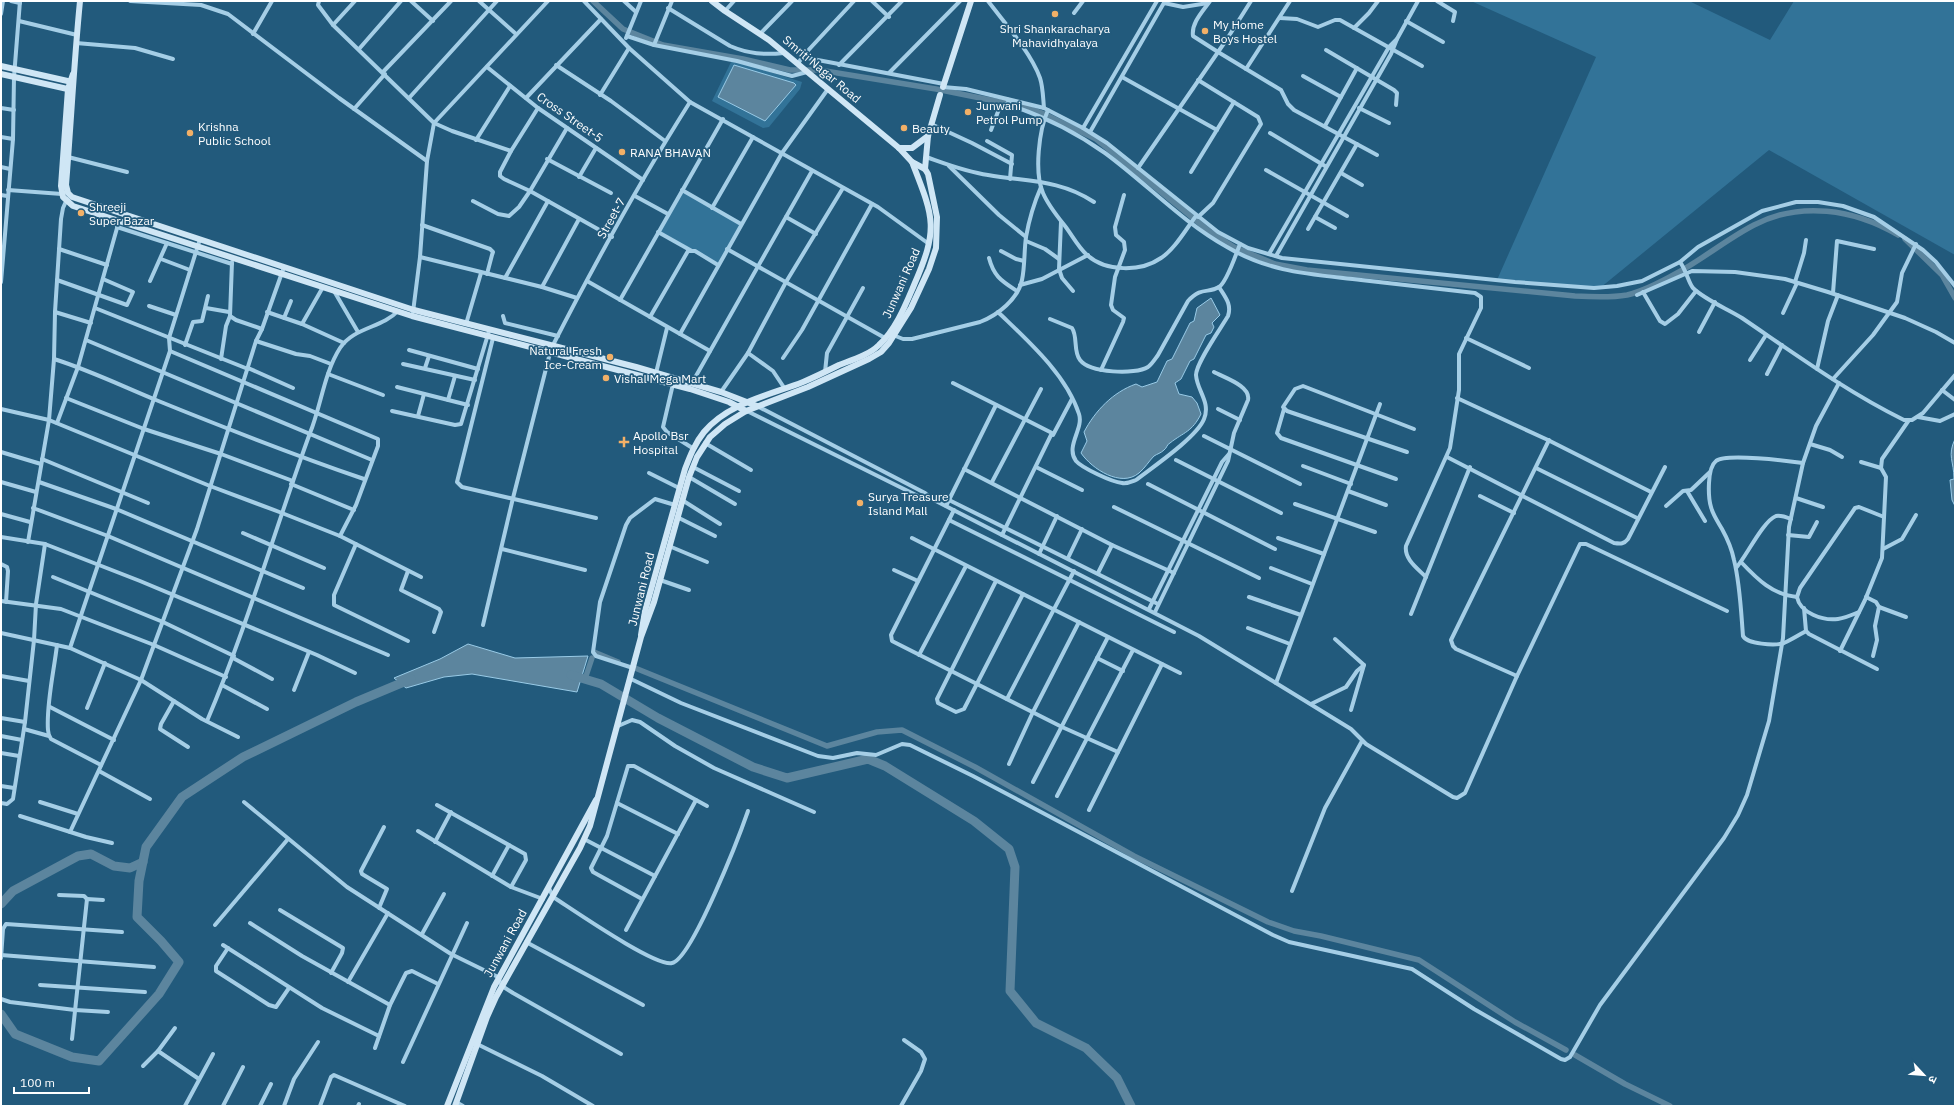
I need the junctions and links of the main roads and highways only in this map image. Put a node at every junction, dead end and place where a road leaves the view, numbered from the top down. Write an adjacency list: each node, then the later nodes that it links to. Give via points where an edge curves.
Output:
1 (80, 1): 6 (main road)
2 (712, 1): 11 (main road, Smriti Nagar Road, via 760,34)
3 (970, 1): 7 (main road, Junwani Road)
4 (1, 66): 6 (main road)
5 (1, 74): 8 (main road)
6 (72, 82): 8 (main road)
7 (943, 86)
8 (71, 90): 14 (main road, via 66,184); 14 (main road, via 60,186 62,194)
9 (940, 95): 10 (main road, Junwani Road)
10 (928, 136): 11 (main road, via 912,148); 13 (main road, Junwani Road)
11 (899, 148): 12 (main road, Smriti Nagar Road)
12 (912, 162): 13 (main road); 16 (main road, Junwani Road, via 928,204 932,226 930,244)
13 (925, 169): 16 (main road, Junwani Road, via 934,199 938,229 933,255)
14 (68, 198): 15 (main road, via 200,239); 15 (main road, via 74,206 118,224 233,261)
15 (283, 270): 17 (main road); 17 (main road, via 323,287)
16 (913, 295): 20 (main road, Junwani Road)
17 (400, 308): 18 (main road)
18 (413, 313): 19 (main road); 19 (main road, via 466,324)
19 (490, 335): 21 (main road)
20 (890, 336): 22 (main road, Junwani Road, via 865,354); 23 (main road, Junwani Road, via 882,352 808,387)
21 (551, 350): 22 (main road, via 656,373); 24 (main road, via 673,384)
22 (749, 402): 23 (main road); 24 (main road, Junwani Road)
23 (757, 406): 25 (main road, Junwani Road)
24 (739, 407): 25 (main road); 26 (main road, Junwani Road, via 711,424 694,449 679,488 642,623)
25 (746, 410): 26 (main road, Junwani Road, via 721,427 704,443 693,467)
26 (642, 637): 27 (main road, Junwani Road)
27 (598, 797): 28 (main road, Junwani Road, via 584,839 487,1017); 29 (main road, Junwani Road, via 590,807 549,888 498,977)
28 (456, 1104)
29 (447, 1106)

